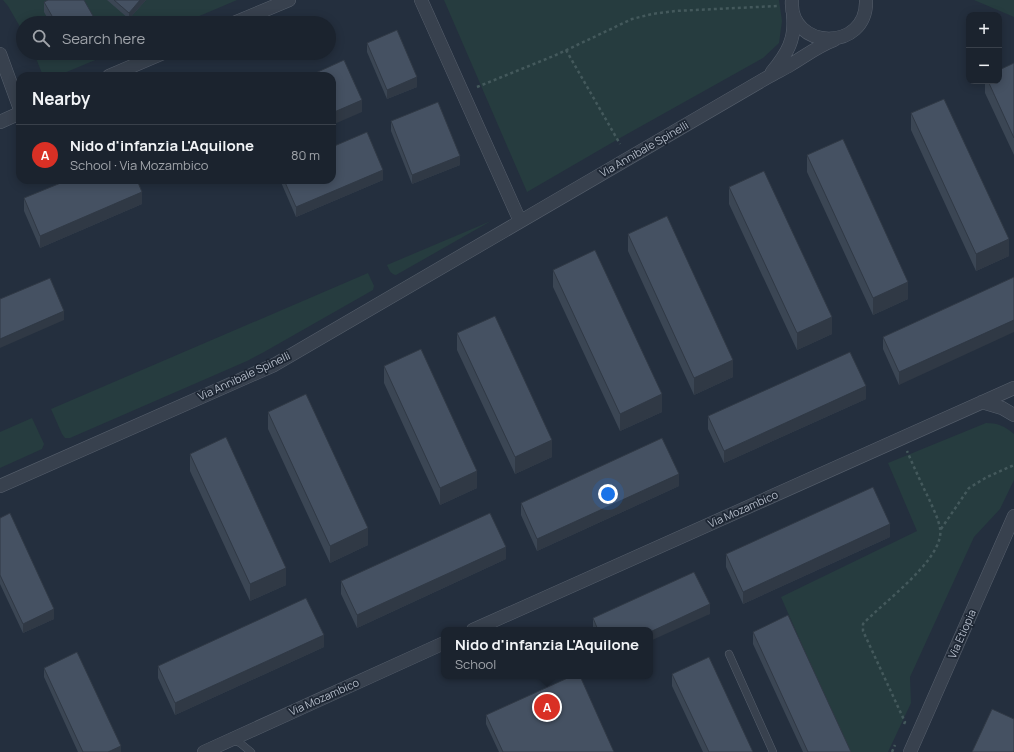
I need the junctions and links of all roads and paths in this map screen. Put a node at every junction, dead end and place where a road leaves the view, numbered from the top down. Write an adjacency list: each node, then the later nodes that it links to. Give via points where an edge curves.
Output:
1 (289, 0): 6 (street)
2 (421, 0): 18 (street)
3 (866, 0): 7 (street, Via Annibale Spinelli, via 865,13 854,31)
4 (778, 6): 8 (path, via 652,14 632,19)
5 (793, 6): 7 (street, via 797,22 804,30 813,36); 12 (street, Via Annibale Spinelli, via 794,22 789,49)
6 (251, 16)
7 (834, 40): 12 (street, Via Annibale Spinelli)
8 (566, 50): 13 (path); 17 (path)
9 (0, 54): 14 (street)
10 (147, 60): 11 (street)
11 (118, 72)
12 (768, 77): 18 (street, Via Annibale Spinelli)
13 (476, 87)
14 (16, 99)
15 (16, 116): 16 (street)
16 (0, 122)
17 (620, 144)
18 (520, 221): 24 (street, Via Annibale Spinelli, via 274,365)
19 (1011, 392): 20 (street, Via Mozambico)
20 (982, 402): 21 (street); 22 (street, Via Mozambico)
21 (1014, 415)
22 (901, 438): 26 (path); 27 (street, Via Mozambico)
23 (1014, 465): 26 (path, via 986,477 969,488)
24 (0, 486)
25 (1014, 516): 37 (street, Via Etiopia)
26 (941, 529): 30 (path, via 932,556 863,624 863,631 905,722)
27 (479, 627)
28 (441, 644): 31 (street, Via Mozambico)
29 (728, 654): 35 (lane)
30 (902, 728)
31 (230, 739): 33 (street, Via Mozambico); 34 (lane)
32 (897, 740): 36 (path)
33 (204, 752)
34 (251, 752)
35 (773, 752)
36 (892, 752)
37 (910, 752)

